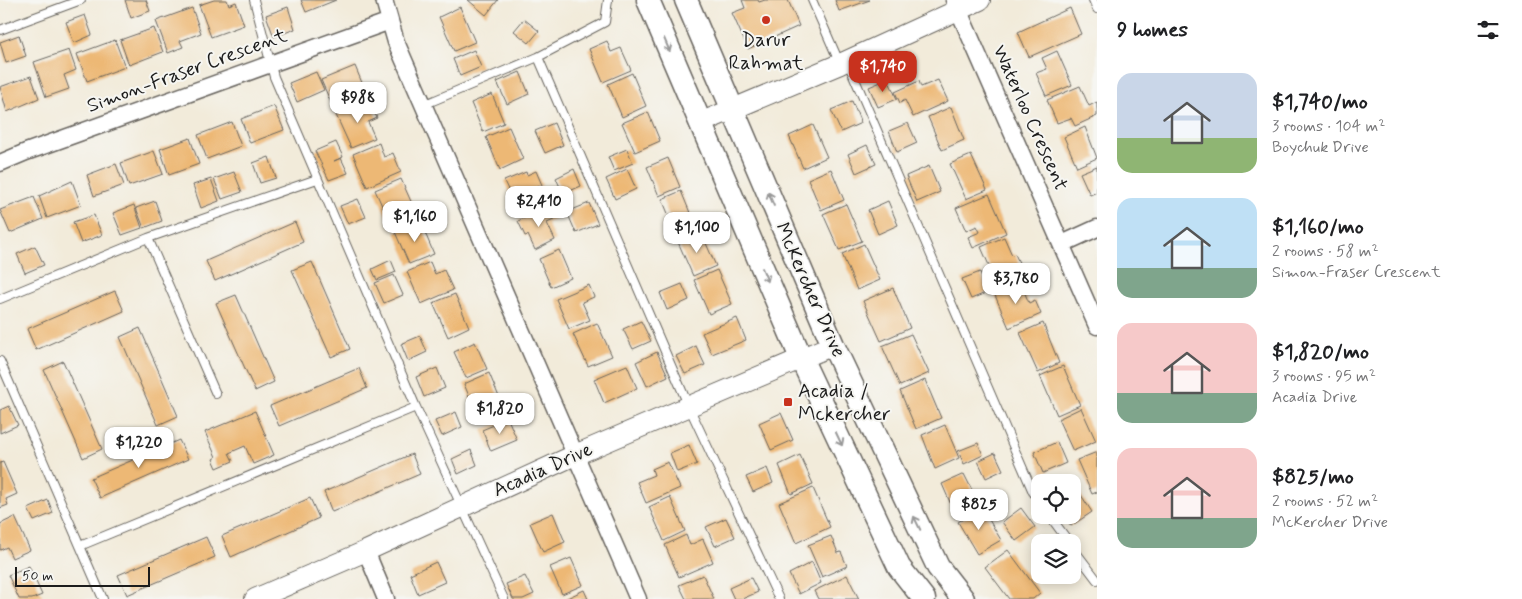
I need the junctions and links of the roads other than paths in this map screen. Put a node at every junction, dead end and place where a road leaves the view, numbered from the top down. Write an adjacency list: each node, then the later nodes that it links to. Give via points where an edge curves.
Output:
1 (82, 0): 13 (lane)
2 (254, 0): 16 (lane)
3 (384, 0): 12 (street)
4 (608, 0): 14 (lane, via 606,22)
5 (648, 0): 19 (main road, McKercher Drive, one-way to 19)
6 (686, 0): 18 (main road, McKercher Drive)
7 (812, 0): 15 (lane)
8 (980, 0): 10 (street)
9 (1093, 0): 11 (lane)
10 (956, 5): 15 (street); 24 (street, Waterloo Crescent)
11 (1097, 9)
12 (390, 21): 16 (street, Simon-Fraser Crescent); 17 (street)
13 (0, 30)
14 (538, 57): 17 (lane); 32 (lane)
15 (844, 62): 18 (street); 34 (lane)
16 (270, 63): 20 (street, Simon-Fraser Crescent); 21 (lane)
17 (423, 105): 33 (street)
18 (732, 109): 19 (street); 27 (main road, McKercher Drive, one-way to 18)
19 (700, 123): 28 (main road, McKercher Drive, one-way to 28)
20 (0, 163)
21 (317, 179): 23 (lane); 31 (lane)
22 (1097, 228): 24 (street)
23 (148, 238): 25 (lane); 30 (lane)
24 (1062, 244): 26 (street, Waterloo Crescent)
25 (0, 299)
26 (1097, 326)
27 (833, 344): 28 (street, Acadia Drive); 47 (main road, McKercher Drive, one-way to 27, via 938,567)
28 (801, 358): 32 (street, Acadia Drive); 46 (main road, McKercher Drive, one-way to 46, via 900,567)
29 (0, 362): 36 (lane)
30 (216, 394)
31 (416, 407): 35 (lane); 36 (lane)
32 (689, 407): 33 (street, Acadia Drive); 45 (lane)
33 (575, 455): 35 (street, Acadia Drive); 44 (street)
34 (1031, 487)
35 (462, 507): 37 (street, Acadia Drive); 43 (lane)
36 (80, 546): 40 (lane)
37 (366, 551): 41 (street, Acadia Drive); 42 (street)
38 (1081, 559): 39 (lane)
39 (1097, 580)
40 (104, 599)
41 (254, 599)
42 (386, 599)
43 (504, 599)
44 (638, 599)
45 (779, 599)
46 (924, 599)
47 (962, 599)

